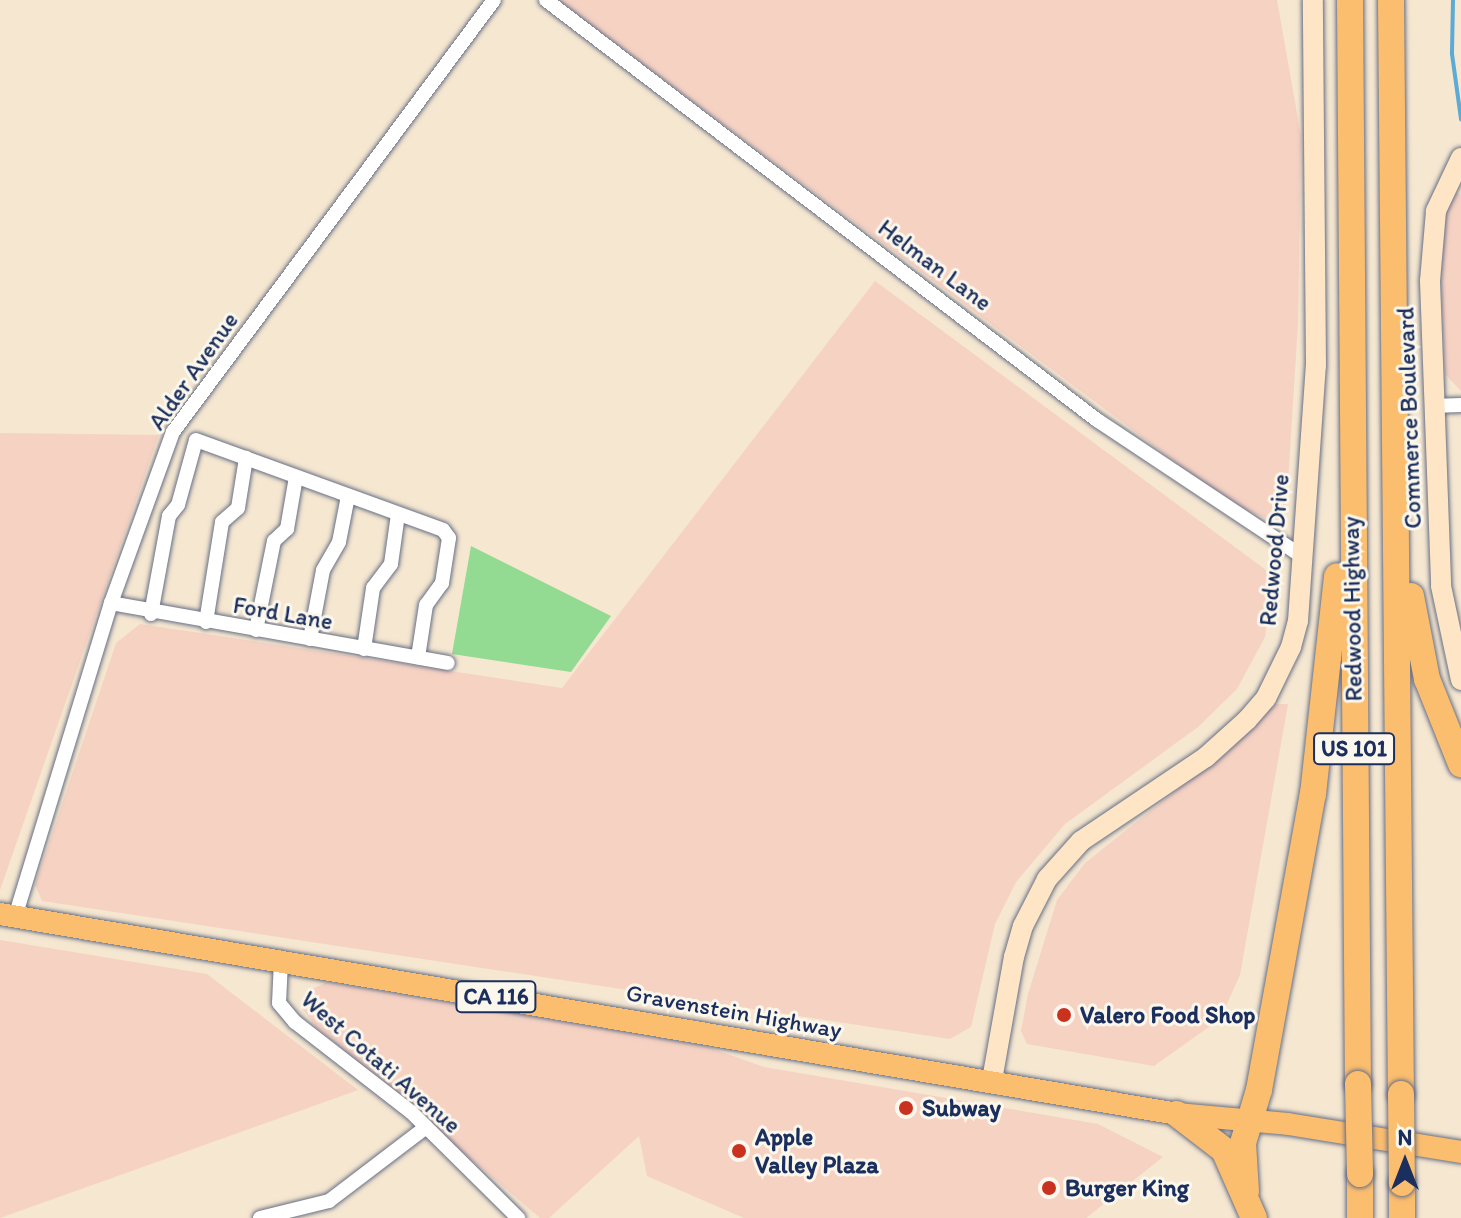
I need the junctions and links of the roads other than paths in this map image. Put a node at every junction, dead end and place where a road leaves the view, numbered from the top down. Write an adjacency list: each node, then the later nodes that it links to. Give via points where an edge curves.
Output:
1 (494, 0): 16 (street, Alder Avenue, via 173,432)
2 (546, 0): 15 (street, Helman Lane, via 1097,420)
3 (1313, 0): 15 (main road, Redwood Drive, via 1316,366)
4 (1350, 0): 9 (highway, Redwood Highway / US 101)
5 (1391, 0): 10 (highway, Redwood Highway / US 101)
6 (1461, 158): 8 (main road, Commerce Boulevard, via 1442,193 1433,228)
7 (1461, 405): 8 (street)
8 (1432, 406): 24 (main road, Commerce Boulevard, via 1441,586)
9 (1350, 413): 30 (highway, via 1323,730); 37 (highway, Redwood Highway / US 101, bridge)
10 (1396, 426): 25 (highway, via 1418,649); 38 (highway, Redwood Highway / US 101, bridge)
11 (246, 458): 12 (street); 17 (street, via 196,440 178,505 169,516); 18 (street, via 238,508 222,522)
12 (296, 477): 13 (street); 19 (street, via 287,529 274,541)
13 (348, 496): 14 (street); 20 (street, via 339,542 323,570)
14 (398, 514): 21 (street, via 391,564 373,588); 22 (street, via 443,530 449,538 442,583 426,605)
15 (1303, 557): 28 (main road, Redwood Drive, via 1298,621 1266,698 1206,757 1081,841 1047,879 1017,947)
16 (111, 603): 17 (street, Ford Lane); 26 (street, Alder Avenue)
17 (151, 614): 18 (street, Ford Lane)
18 (206, 622): 19 (street, Ford Lane)
19 (256, 630): 20 (street, Ford Lane)
20 (310, 639): 21 (street, Ford Lane)
21 (364, 649): 22 (street, Ford Lane)
22 (418, 657): 23 (street, Ford Lane)
23 (448, 663)
24 (1461, 680)
25 (1461, 764)
26 (8, 916): 27 (main road, Gravenstein Highway / CA 116)
27 (281, 961): 28 (main road, Gravenstein Highway / CA 116); 31 (street, West Cotati Avenue, via 279,1003 295,1022)
28 (992, 1080): 29 (main road, Gravenstein Highway / CA 116)
29 (1177, 1114): 30 (main road, Gravenstein Highway / CA 116); 33 (highway, CA 116, via 1224,1150)
30 (1250, 1120): 32 (main road, Gravenstein Highway / CA 116); 33 (highway, via 1243,1143)
31 (426, 1127): 34 (street, via 329,1201); 35 (street, West Cotati Avenue)
32 (1461, 1152)
33 (1246, 1191): 36 (highway, CA 116)
34 (260, 1218)
35 (518, 1218)
36 (1254, 1218)
37 (1360, 1218)
38 (1402, 1218)

